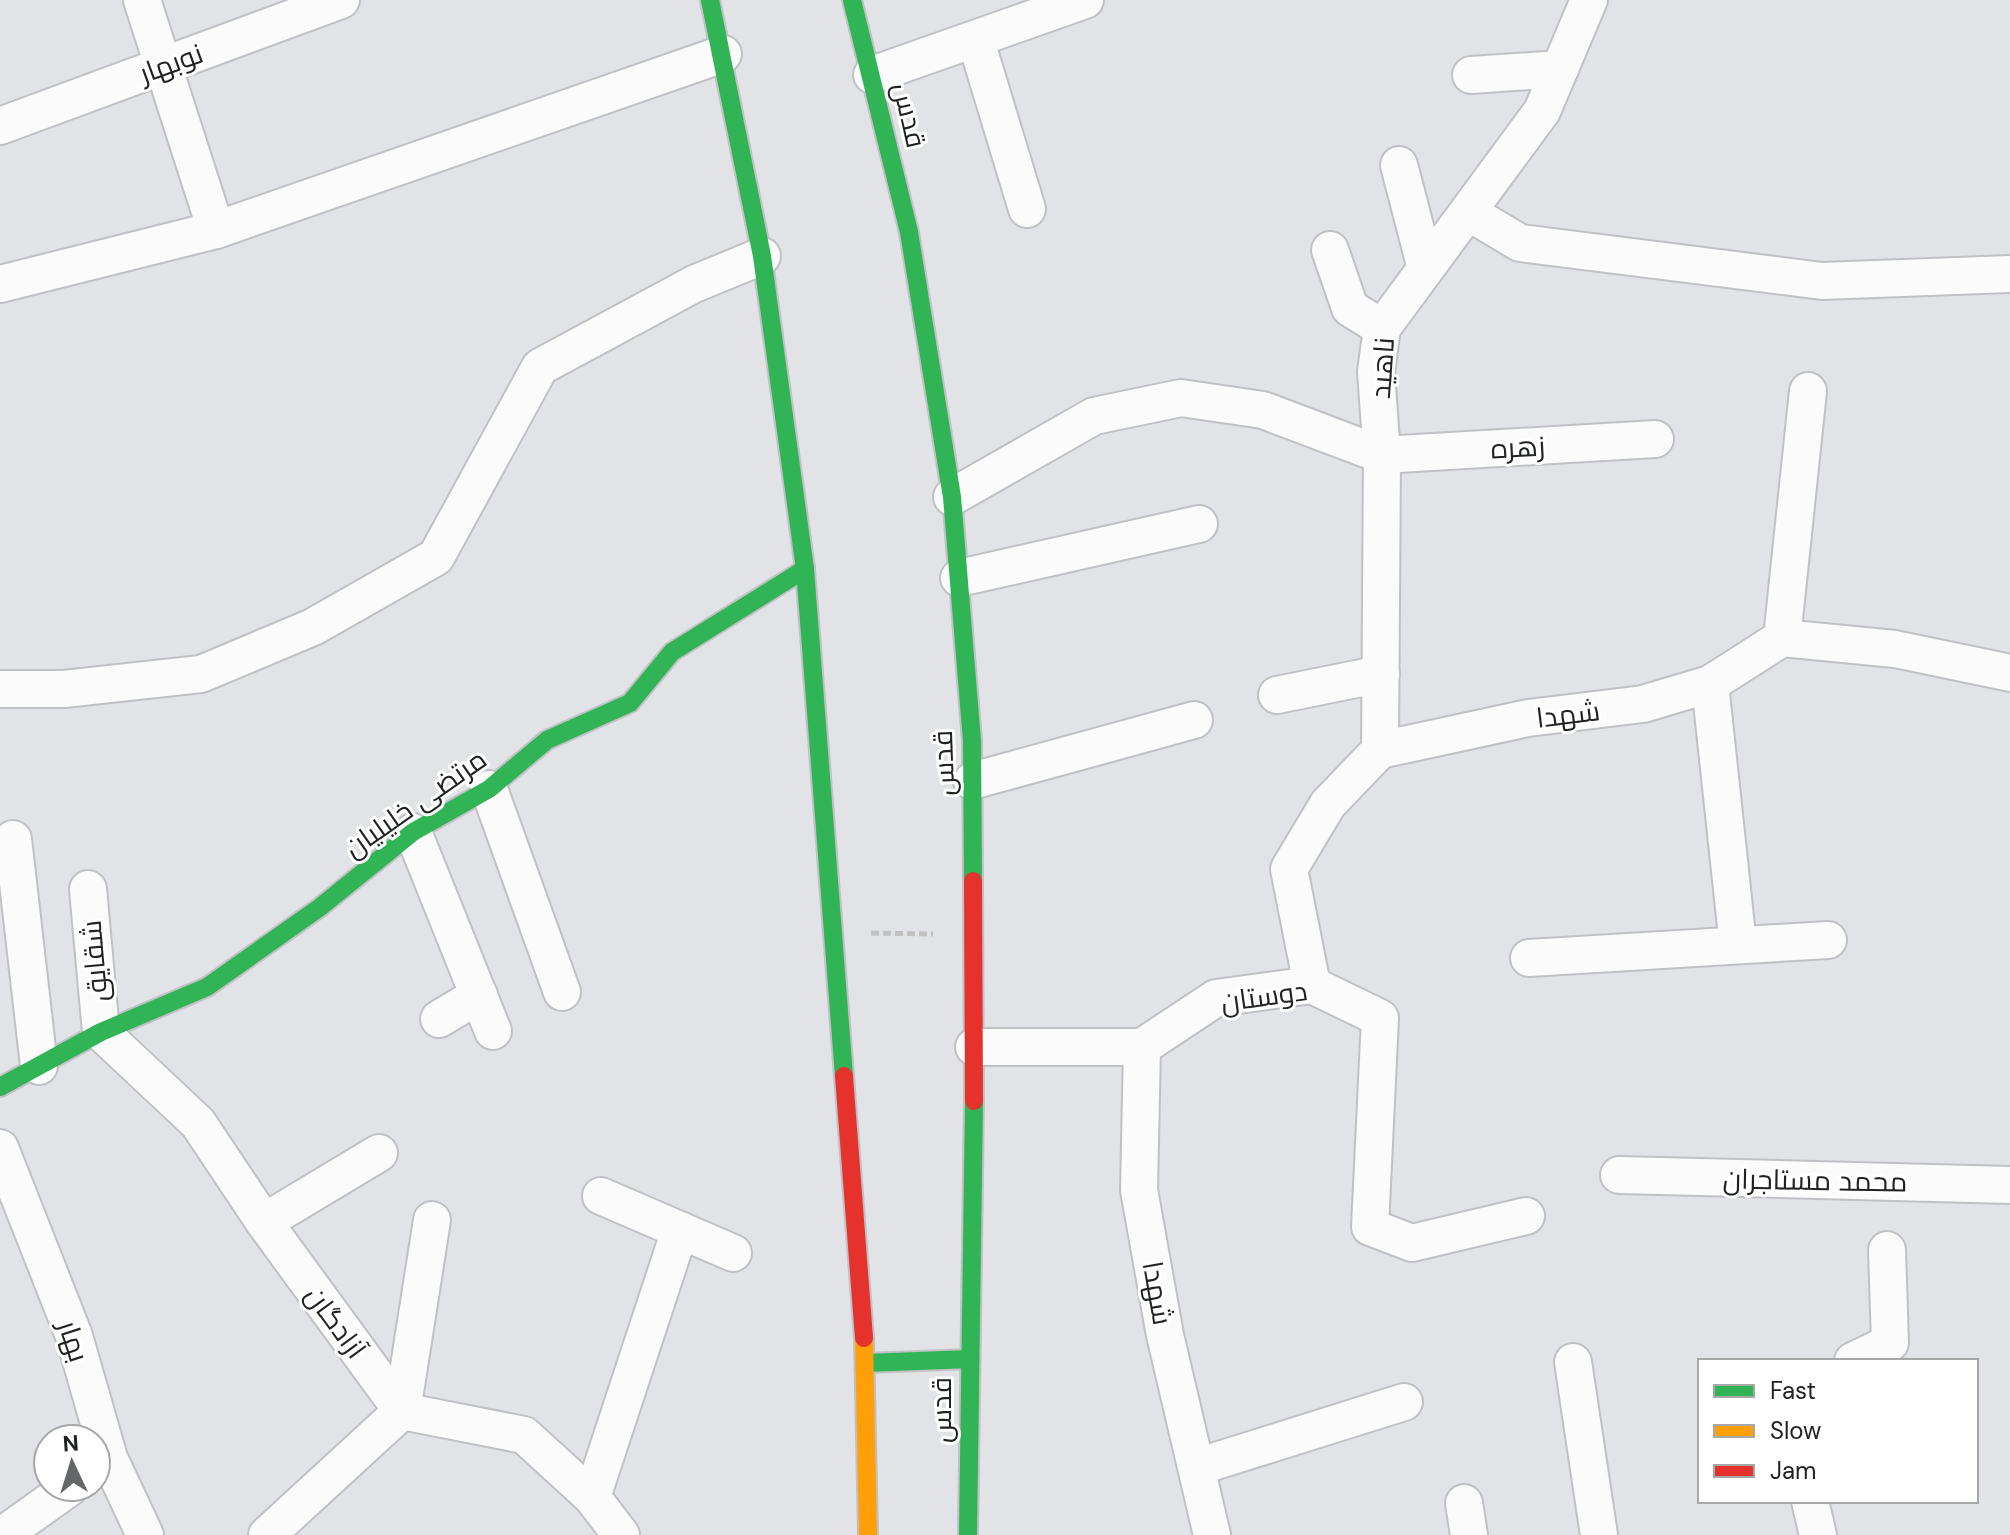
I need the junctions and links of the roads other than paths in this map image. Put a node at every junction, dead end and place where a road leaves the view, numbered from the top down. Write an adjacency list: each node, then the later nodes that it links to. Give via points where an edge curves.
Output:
1 (142, 0): 10 (street)
2 (341, 0): 7 (street, نوبهار)
3 (710, 0): 9 (main road)
4 (852, 0): 12 (main road, قدس)
5 (1085, 0): 8 (street)
6 (1589, 0): 11 (street, ناهید)
7 (300, 8): 10 (street, نوبهار)
8 (976, 41): 12 (street); 16 (street)
9 (723, 54): 18 (street); 20 (main road)
10 (161, 67): 14 (street, نوبهار); 18 (street)
11 (1560, 69): 13 (street); 17 (street, ناهید, via 1542,111)
12 (872, 75): 28 (main road, قدس, via 909,232)
13 (1471, 75)
14 (0, 126)
15 (1399, 165): 21 (street)
16 (1027, 209)
17 (1468, 212): 21 (street, ناهید); 22 (street, via 1520,243 1822,281)
18 (216, 230): 23 (street)
19 (1330, 250): 24 (street, via 1350,308)
20 (762, 256): 30 (main road); 37 (street, via 694,284 540,367 436,557 313,627 201,674 64,689)
21 (1425, 265): 24 (street, ناهید)
22 (2010, 274)
23 (0, 284)
24 (1382, 328): 27 (street, ناهید, via 1376,372)
25 (1808, 391): 32 (street)
26 (1655, 439): 27 (street, زهره)
27 (1382, 455): 28 (street, via 1263,410 1181,398 1094,416); 35 (street, ناهید)
28 (952, 497): 31 (main road, قدس)
29 (1199, 524): 31 (street)
30 (805, 569): 42 (main road, مرتضی خلیلیان, via 672,652 630,703 547,740); 73 (main road)
31 (959, 578): 41 (main road, قدس)
32 (1782, 638): 34 (street, via 1895,649); 36 (street, شهدا)
33 (2010, 666): 34 (street)
34 (2010, 673)
35 (1381, 674): 38 (street); 40 (street, ناهید)
36 (1710, 684): 40 (street, شهدا, via 1643,704 1528,718); 47 (street)
37 (0, 689)
38 (1277, 695)
39 (1194, 720): 41 (street)
40 (1380, 750): 49 (street, via 1328,804 1289,869)
41 (972, 781): 55 (main road, قدس)
42 (489, 789): 43 (main road, مرتضی خلیلیان); 50 (street)
43 (413, 832): 51 (street); 54 (main road, مرتضی خلیلیان, via 319,908 207,987)
44 (13, 839): 57 (street)
45 (88, 889): 54 (street, شقایق)
46 (1828, 940): 47 (street)
47 (1738, 945): 48 (street)
48 (1529, 958)
49 (1312, 985): 56 (street, دوستان, via 1216,998); 64 (street, دوستان, via 1380,1018 1370,1227 1412,1243)
50 (562, 992)
51 (479, 995): 52 (street); 53 (street)
52 (439, 1019)
53 (493, 1031)
54 (101, 1032): 57 (main road, مرتضی خلیلیان); 66 (street, آزادگان, via 198,1123)
55 (974, 1047): 56 (street); 70 (main road, قدس)
56 (1142, 1047): 77 (street, شهدا, via 1139,1190 1165,1335)
57 (39, 1066): 58 (main road, مرتضی خلیلیان)
58 (0, 1087)
59 (0, 1148): 76 (street, بهار, via 74,1336)
60 (379, 1153): 66 (street)
61 (1619, 1175): 62 (street, محمد مستاجران)
62 (2010, 1185)
63 (601, 1196): 67 (street)
64 (1526, 1216)
65 (432, 1220): 75 (street)
66 (264, 1222): 75 (street, آزادگان)
67 (680, 1230): 69 (street); 79 (street)
68 (1887, 1250): 71 (street, via 1890,1343)
69 (733, 1253)
70 (970, 1359): 73 (main road); 87 (main road, قدس)
71 (1857, 1359)
72 (1573, 1362): 89 (street)
73 (866, 1363): 86 (main road)
74 (1404, 1402): 77 (street)
75 (402, 1411): 79 (street, via 524,1435); 84 (street)
76 (94, 1423)
77 (1197, 1467): 88 (street, شهدا)
78 (112, 1478): 83 (street, بهار)
79 (592, 1497): 85 (street)
80 (48, 1503): 82 (street)
81 (1810, 1503): 90 (street)
82 (3, 1535)
83 (145, 1535)
84 (267, 1535)
85 (621, 1535)
86 (868, 1535)
87 (968, 1535)
88 (1212, 1535)
89 (1599, 1535)
90 (1818, 1535)

